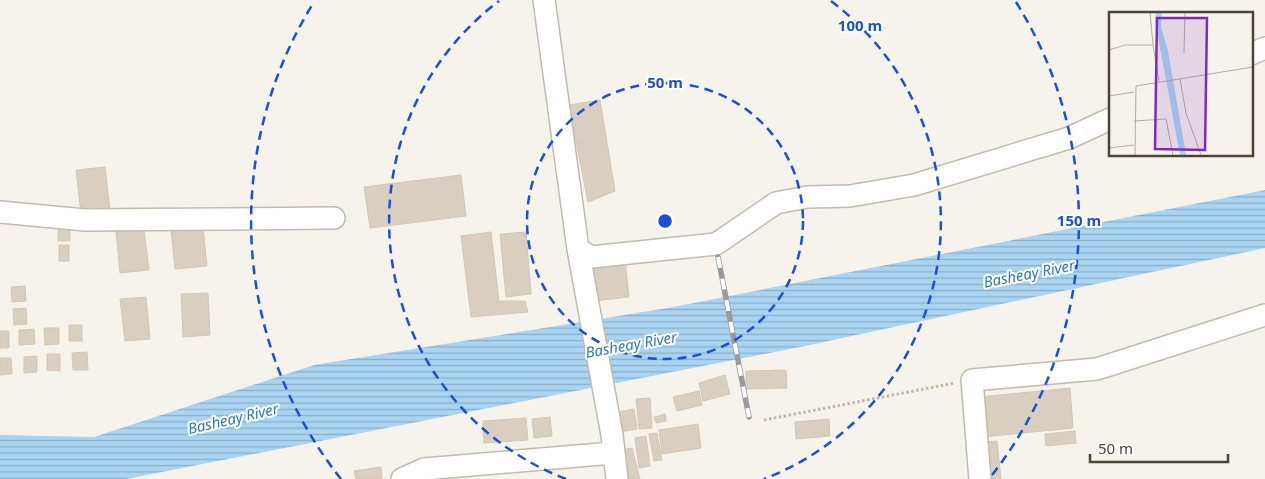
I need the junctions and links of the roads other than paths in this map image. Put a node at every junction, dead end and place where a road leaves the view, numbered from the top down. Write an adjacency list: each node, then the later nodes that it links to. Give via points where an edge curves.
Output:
1 (544, 0): 7 (street)
2 (1265, 48): 3 (street)
3 (1252, 54)
4 (1109, 119): 7 (street, via 1069,138 914,185 850,196 807,197 776,204 716,244)
5 (0, 212): 6 (street, via 85,220)
6 (334, 218)
7 (580, 256): 9 (street)
8 (1265, 315): 12 (street, via 1097,369 972,380)
9 (612, 444): 10 (street, via 424,468); 11 (street)
10 (402, 479)
11 (617, 479)
12 (980, 479)

